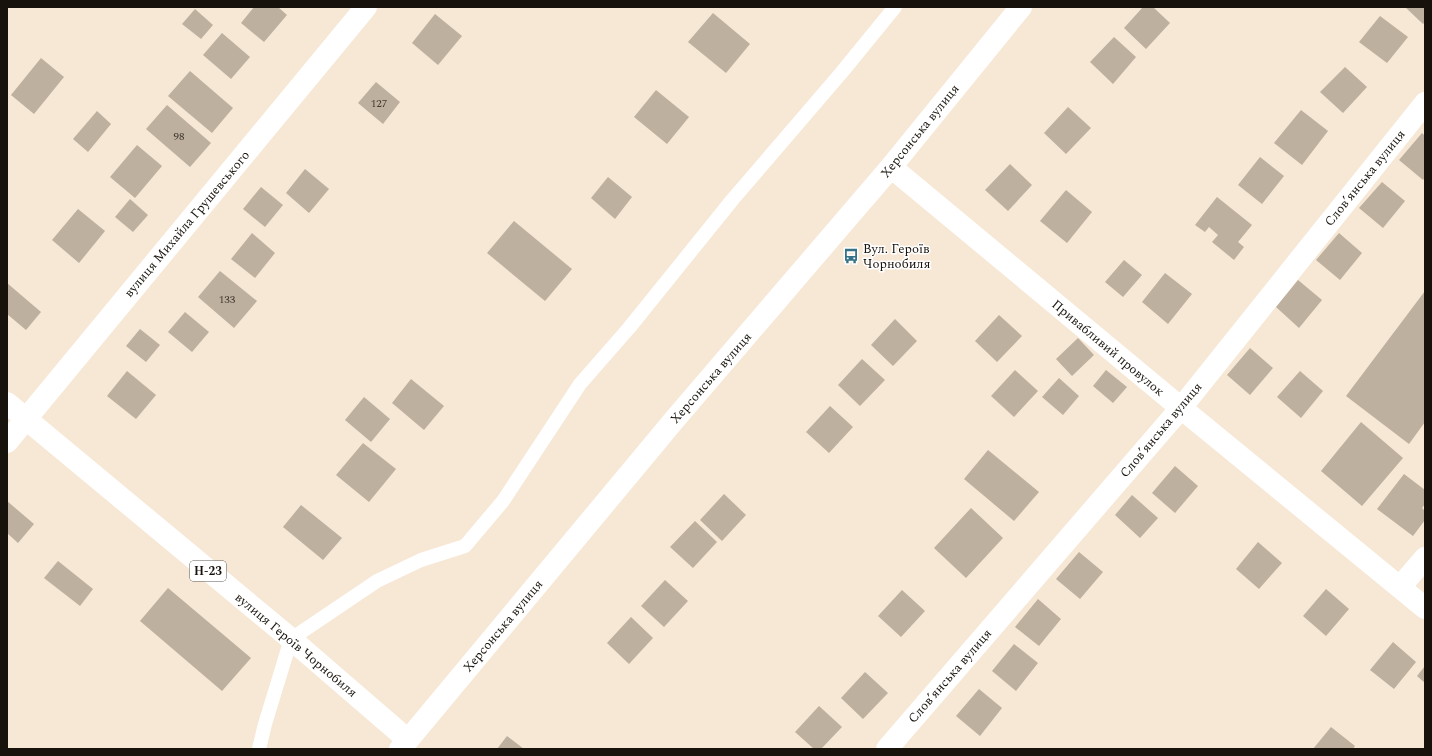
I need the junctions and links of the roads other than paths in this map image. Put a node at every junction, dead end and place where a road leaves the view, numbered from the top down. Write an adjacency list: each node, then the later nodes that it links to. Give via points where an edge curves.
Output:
1 (366, 7): 8 (street, вулиця Михайла Грушевського)
2 (895, 7): 13 (lane, via 580,384 503,501 464,546 420,560 377,581)
3 (1021, 7): 5 (street, Херсонська вулиця)
4 (1425, 103): 7 (street, Словʼянська вулиця)
5 (891, 167): 7 (street, Привабливий провулок); 14 (street, Херсонська вулиця, via 675,419)
6 (7, 403): 8 (street, вулиця Героїв Чорнобиля / Н-23)
7 (1181, 408): 11 (street, Привабливий провулок); 16 (street, Словʼянська вулиця)
8 (26, 419): 9 (street, вулиця Михайла Грушевського); 13 (street, вулиця Героїв Чорнобиля / Н-23)
9 (7, 442)
10 (1425, 558): 11 (street)
11 (1400, 587): 12 (street, Привабливий провулок)
12 (1425, 608)
13 (291, 639): 14 (street, вулиця Героїв Чорнобиля / Н-23); 15 (lane)
14 (409, 746)
15 (259, 749)
16 (887, 749)

